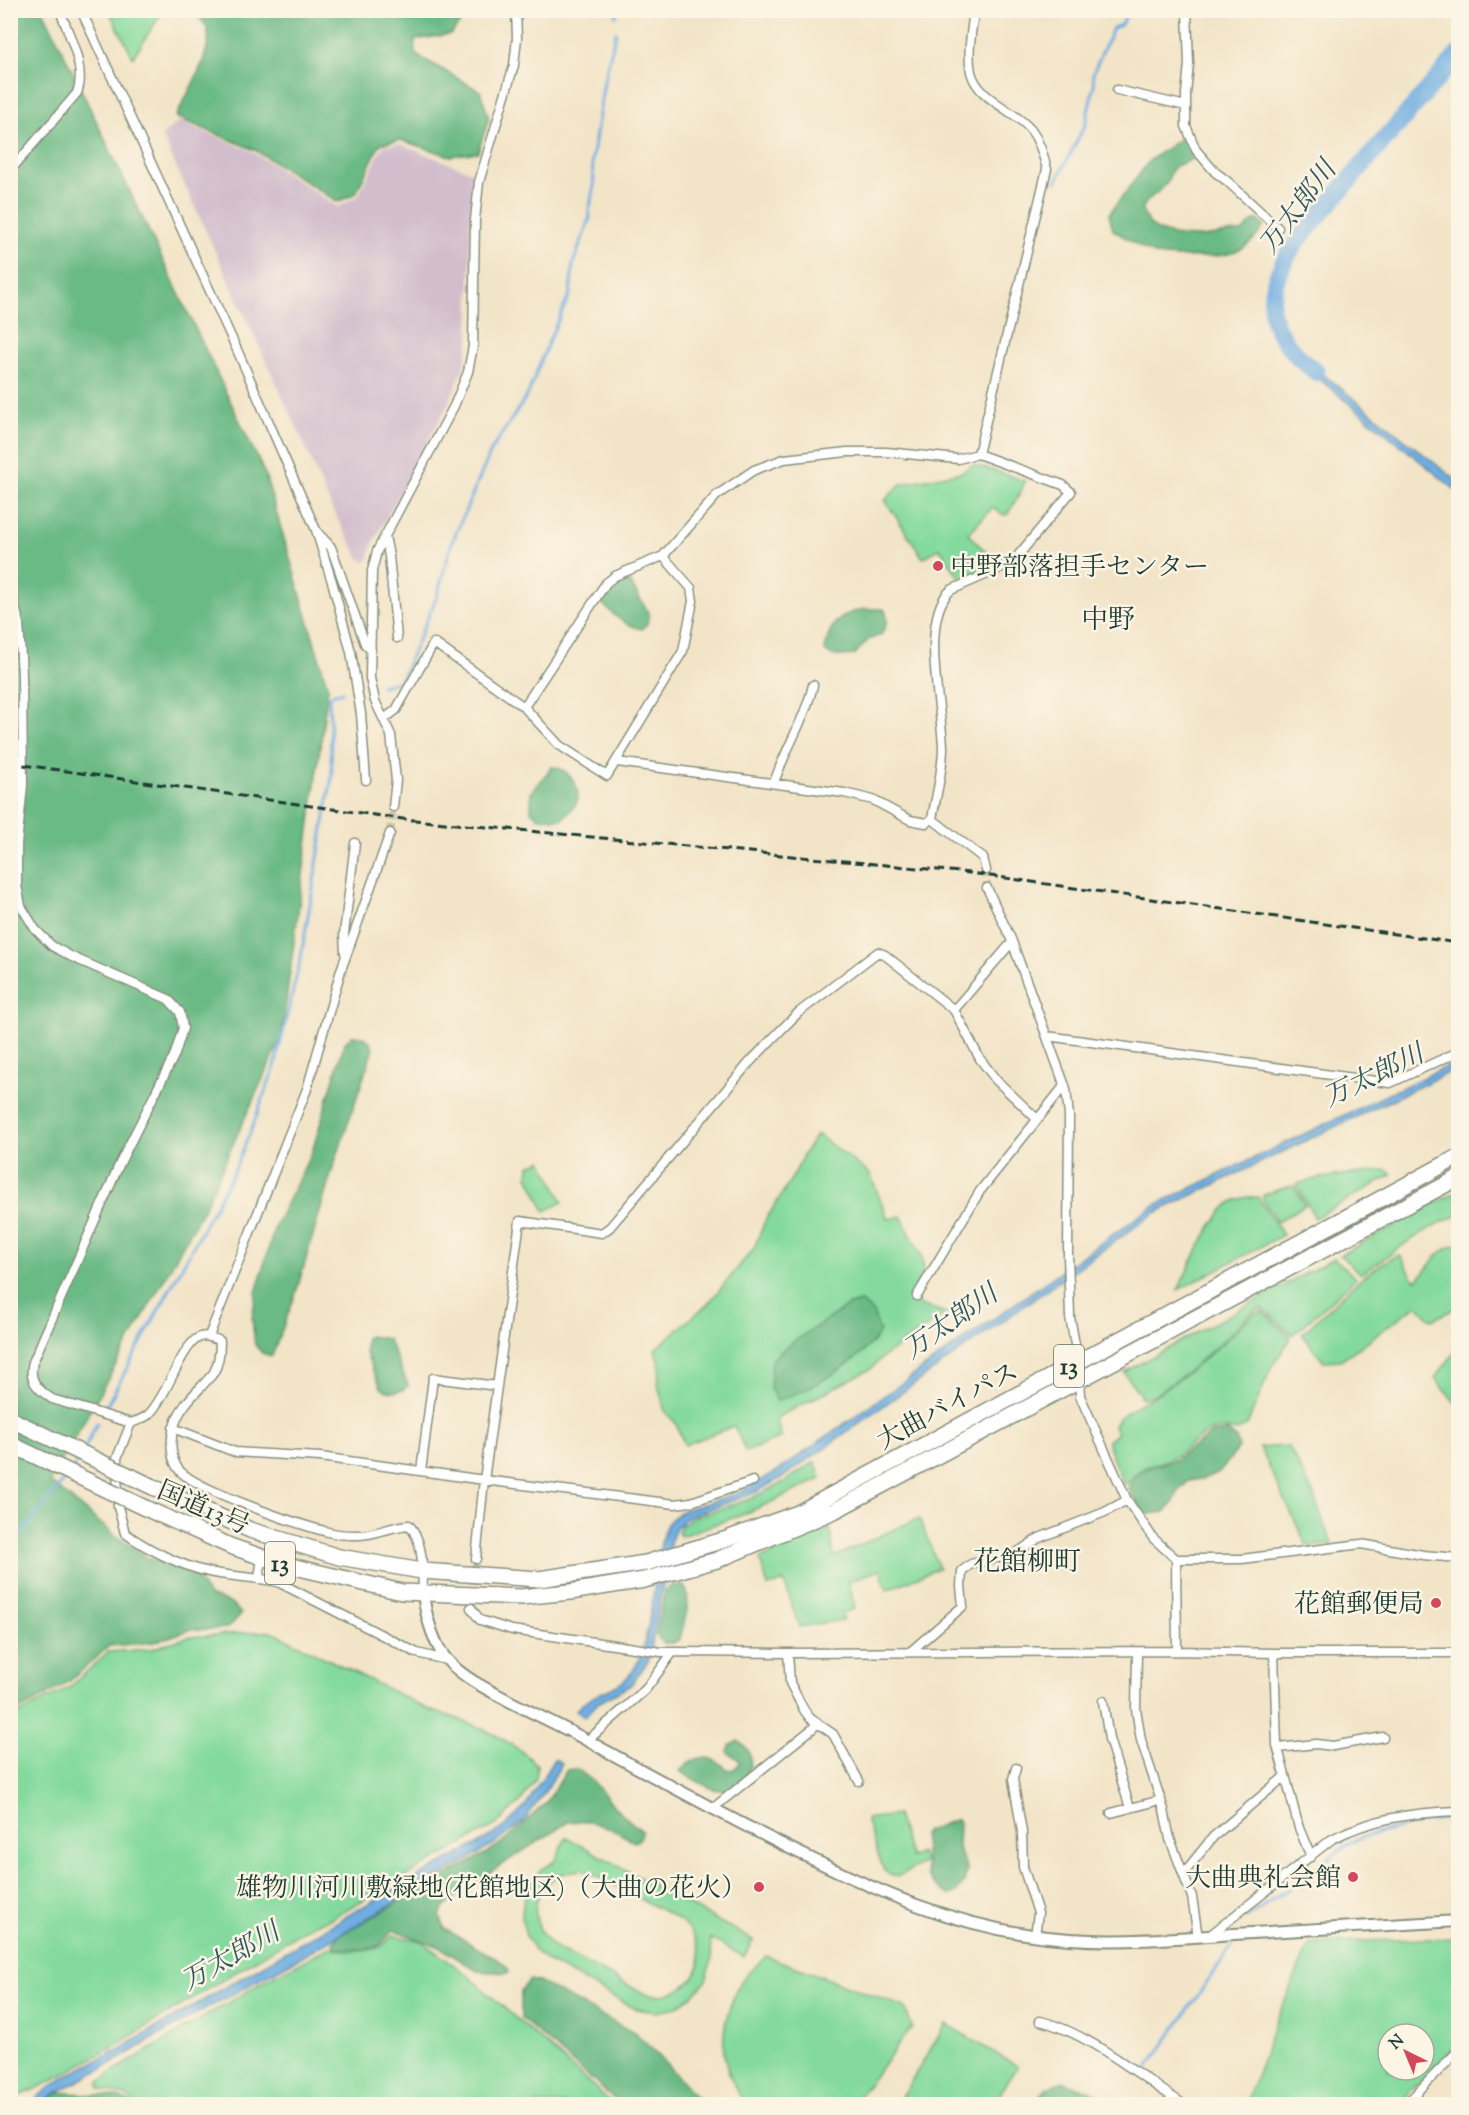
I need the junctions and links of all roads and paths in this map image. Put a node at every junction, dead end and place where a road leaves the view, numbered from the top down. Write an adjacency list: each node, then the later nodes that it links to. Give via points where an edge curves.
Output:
1 (60, 10): 8 (street, via 78,62 80,86)
2 (81, 10): 11 (street)
3 (516, 10): 12 (street, via 514,65 479,182 473,346 468,372 454,406)
4 (974, 10): 10 (street, via 970,69 973,79 1029,128 1040,145 1047,169)
5 (1187, 10): 7 (street)
6 (1117, 90): 7 (street)
7 (1186, 106): 9 (street, via 1186,126 1204,161)
8 (10, 171)
9 (1278, 228)
10 (978, 454): 13 (street, via 958,459 847,452 784,459 754,470 717,495); 24 (street, via 1071,492 1016,558 951,590 939,609 934,660 943,746)
11 (316, 530): 16 (street, via 331,546 365,644); 21 (street, via 351,652)
12 (384, 536): 15 (street); 16 (street, via 372,571)
13 (663, 556): 18 (street, via 606,583); 20 (street, via 691,588 693,602 683,651)
14 (10, 584): 44 (street, via 19,623 22,675 23,785 17,844 21,906 35,929 52,946 168,999 180,1012 183,1028 175,1054 120,1163 30,1372 36,1385 52,1399)
15 (397, 638)
16 (372, 650): 19 (street, via 370,678)
17 (813, 685): 22 (street, via 802,721)
18 (524, 707): 19 (street, via 434,644 396,710); 20 (street, via 559,745 607,776)
19 (384, 719): 23 (street, via 394,756)
20 (617, 762): 22 (street)
21 (366, 780)
22 (774, 783): 24 (street, via 873,800 910,820 926,823)
23 (393, 807)
24 (932, 819): 27 (street, via 983,858)
25 (390, 833): 30 (street)
26 (355, 843): 30 (street, via 344,934)
27 (986, 870)
28 (987, 888): 29 (street)
29 (1012, 942): 31 (street); 32 (street)
30 (345, 959): 39 (street, via 307,1089)
31 (954, 1010): 35 (street, via 980,1059); 42 (street, via 878,952 798,1013 748,1063 610,1227 602,1233 520,1221)
32 (1047, 1036): 33 (street, via 1390,1083); 34 (street)
33 (1458, 1052)
34 (1065, 1085): 35 (street); 40 (street, via 1069,1116 1070,1317)
35 (1037, 1119): 38 (street, via 980,1191)
36 (1458, 1157): 40 (highway, 大曲バイパス / 13)
37 (1458, 1178): 41 (highway, 大曲バイパス / 13)
38 (917, 1296)
39 (209, 1336): 44 (street, via 191,1344 160,1399 147,1416); 45 (street, via 220,1341 214,1372 180,1412)
40 (1078, 1361): 41 (street); 55 (highway, 大曲バイパス / 13, via 798,1513 724,1540 652,1561 539,1579)
41 (1079, 1381): 50 (street, via 1080,1396); 57 (highway, 大曲バイパス / 13, via 834,1511 717,1560 650,1578 570,1592 521,1597)
42 (497, 1386): 47 (street, via 433,1378); 48 (street)
43 (10, 1419): 55 (highway, 国道13号 / 13, bridge, via 250,1530 339,1557)
44 (131, 1424): 56 (street, via 117,1458 118,1507 124,1533 148,1550 207,1572)
45 (174, 1428): 47 (street, via 235,1452 320,1457); 55 (street, via 173,1458 187,1477 228,1497 330,1533 357,1536 409,1525 419,1542)
46 (10, 1444): 51 (highway, 国道13号 / 13, bridge, via 145,1508)
47 (421, 1472): 48 (street)
48 (484, 1480): 49 (street, via 675,1504); 53 (street)
49 (753, 1481)
50 (1127, 1500): 54 (street, via 1153,1538); 61 (street, via 1039,1538 1015,1554 971,1564 962,1571 963,1606)
51 (262, 1557): 56 (street); 57 (highway, 国道13号 / 13)
52 (1458, 1558): 54 (street, via 1361,1544 1242,1559)
53 (476, 1559)
54 (1176, 1559): 59 (street)
55 (422, 1571): 57 (street)
56 (258, 1578): 66 (street, via 278,1582 417,1653)
57 (423, 1594): 66 (street, via 429,1623)
58 (471, 1608): 60 (street, via 480,1620 512,1630)
59 (1177, 1651): 63 (street); 64 (street)
60 (673, 1652): 62 (street); 70 (street, via 646,1689)
61 (910, 1652): 62 (street); 63 (street)
62 (788, 1653): 68 (street, via 790,1683 804,1710)
63 (1137, 1653): 75 (street, via 1136,1709 1141,1740)
64 (1274, 1653): 65 (street); 71 (street)
65 (1458, 1654)
66 (446, 1660): 70 (street, via 470,1680)
67 (1104, 1701): 76 (street, via 1109,1739)
68 (817, 1723): 74 (street, via 833,1734); 77 (street)
69 (1383, 1737): 71 (street, via 1333,1746)
70 (587, 1741): 77 (street)
71 (1278, 1748): 73 (street)
72 (1016, 1767): 83 (street, via 1013,1779 1023,1867 1038,1913)
73 (1284, 1777): 80 (street); 81 (street, via 1213,1838)
74 (859, 1781)
75 (1161, 1800): 76 (street); 81 (street, via 1170,1839)
76 (1130, 1808): 79 (street)
77 (712, 1809): 83 (street, via 854,1880 922,1908)
78 (1458, 1811): 80 (street, via 1370,1822 1332,1839)
79 (1111, 1813)
80 (1311, 1857): 84 (street)
81 (1184, 1873): 84 (street)
82 (1458, 1921): 84 (street)
83 (1035, 1936): 84 (street, via 1144,1940)
84 (1203, 1936)
85 (1040, 2021): 87 (street, via 1080,2036)
86 (1458, 2051): 88 (street)
87 (1183, 2104)
88 (1406, 2104)

